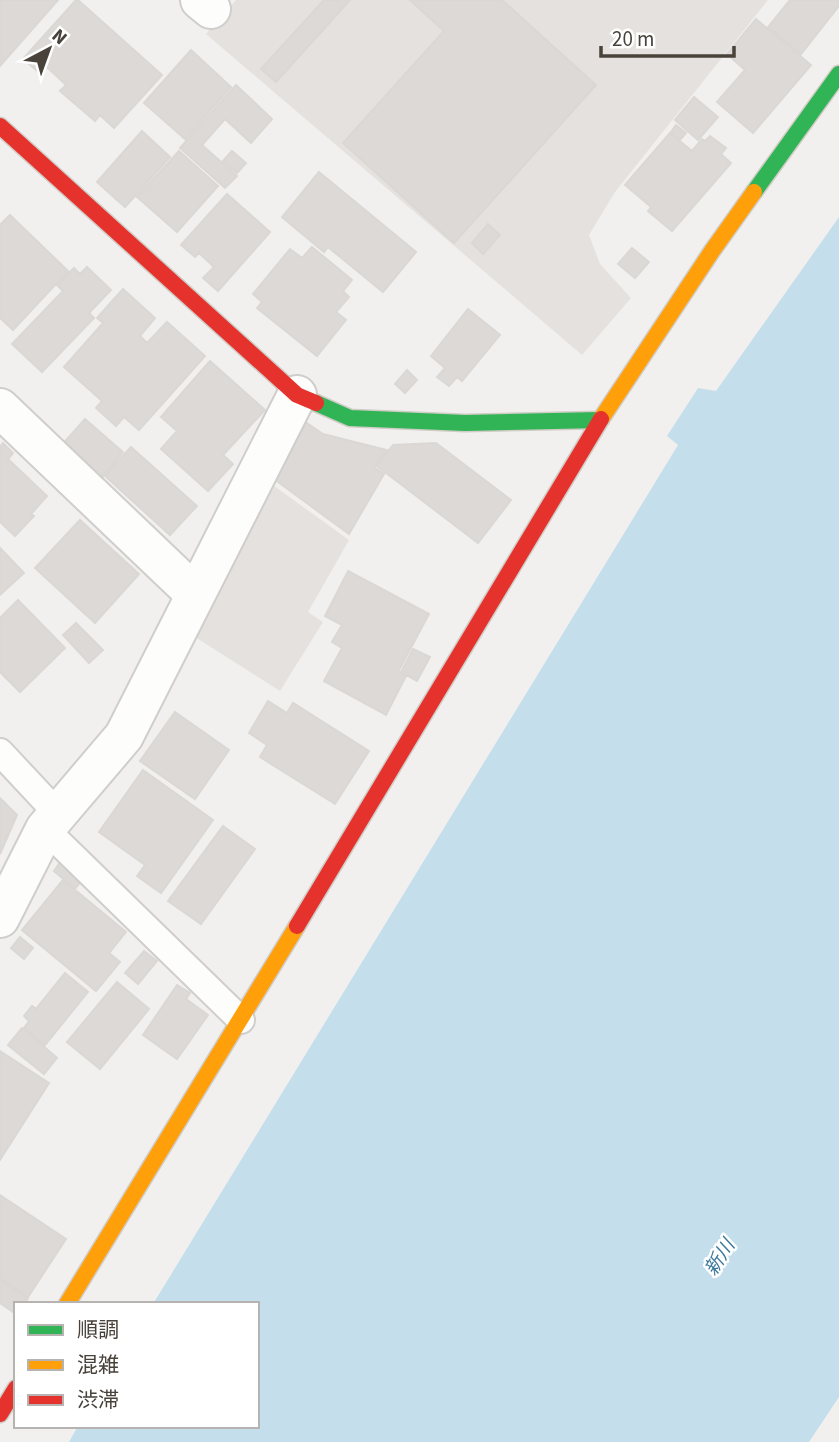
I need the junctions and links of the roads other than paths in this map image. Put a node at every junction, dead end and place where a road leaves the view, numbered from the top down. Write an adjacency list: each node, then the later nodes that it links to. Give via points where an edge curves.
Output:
1 (839, 74): 5 (street, via 712,251)
2 (0, 126): 3 (street)
3 (297, 395): 5 (street, via 350,418 465,423); 6 (street)
4 (0, 408): 6 (street)
5 (600, 420): 10 (street)
6 (195, 594): 8 (street, via 124,736)
7 (0, 752): 8 (lane)
8 (51, 821): 9 (street); 10 (lane)
9 (0, 918)
10 (241, 1020): 11 (street)
11 (69, 1302)
12 (14, 1391): 13 (street)
13 (0, 1414)

